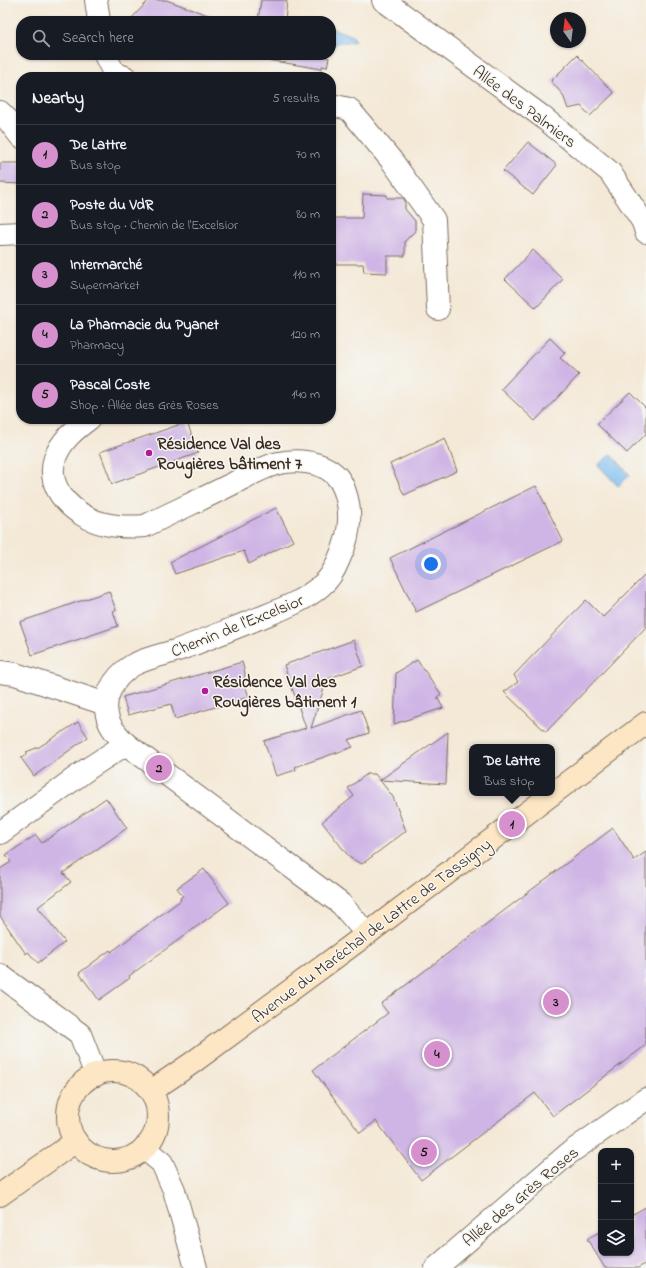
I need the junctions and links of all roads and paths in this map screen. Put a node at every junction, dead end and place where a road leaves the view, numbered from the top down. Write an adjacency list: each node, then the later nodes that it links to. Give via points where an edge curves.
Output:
1 (96, 0): 3 (street)
2 (383, 0): 9 (street, Allée des Palmiers, via 540,115 610,172 643,222)
3 (99, 16)
4 (108, 60): 5 (street)
5 (114, 72)
6 (336, 106): 12 (street, via 349,109 392,161 434,220)
7 (0, 112): 8 (street)
8 (16, 131)
9 (646, 232)
10 (16, 233): 11 (street)
11 (0, 234)
12 (438, 310)
13 (83, 424): 15 (street, Chemin de l'Excelsior, via 68,436 57,453 53,469 54,478 57,489 69,506 79,514 105,525 145,526 269,466 298,461 317,464 336,475 344,486 350,518 348,536 333,573 312,594 290,606 133,666 111,686)
14 (0, 672): 15 (street, via 15,674)
15 (106, 704): 17 (street, Chemin de l'Excelsior, via 111,726)
16 (646, 723): 18 (main road, Avenue du Maréchal de Lattre de Tassigny)
17 (126, 744): 20 (street); 21 (street, Chemin de l'Excelsior, via 341,904)
18 (555, 792)
19 (549, 796): 21 (main road, Avenue du Maréchal de Lattre de Tassigny)
20 (0, 833)
21 (367, 934): 24 (main road, Avenue du Maréchal de Lattre de Tassigny)
22 (0, 975): 23 (street, via 80,1034)
23 (96, 1075): 24 (main road, via 126,1073 140,1080); 26 (main road, via 83,1083 74,1094 69,1107 68,1121)
24 (151, 1092): 27 (main road, via 157,1106 158,1121 154,1136)
25 (646, 1099): 30 (street, Allée des Grès Roses, via 568,1154)
26 (76, 1141): 27 (main road, via 91,1155 104,1160 118,1161 132,1157); 28 (main road)
27 (144, 1148): 29 (street, via 162,1163 174,1190)
28 (0, 1195)
29 (196, 1268)
30 (436, 1268)

